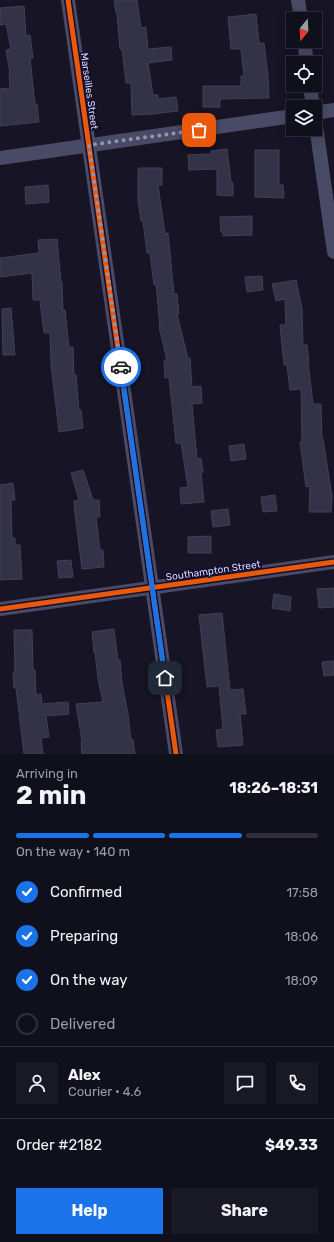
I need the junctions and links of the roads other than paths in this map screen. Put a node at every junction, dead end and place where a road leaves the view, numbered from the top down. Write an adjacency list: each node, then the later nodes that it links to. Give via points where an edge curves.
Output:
1 (68, 0): 8 (street, Marseilles Street)
2 (298, 0): 3 (street)
3 (300, 12)
4 (334, 110): 5 (street)
5 (322, 112)
6 (286, 117): 8 (street)
7 (317, 136): 10 (street)
8 (89, 145): 9 (street); 12 (street, Marseilles Street)
9 (0, 158)
10 (334, 252)
11 (334, 562): 12 (street, Southampton Street)
12 (152, 588): 13 (street, Southampton Street); 14 (street, Marseilles Street)
13 (0, 609)
14 (176, 754)

